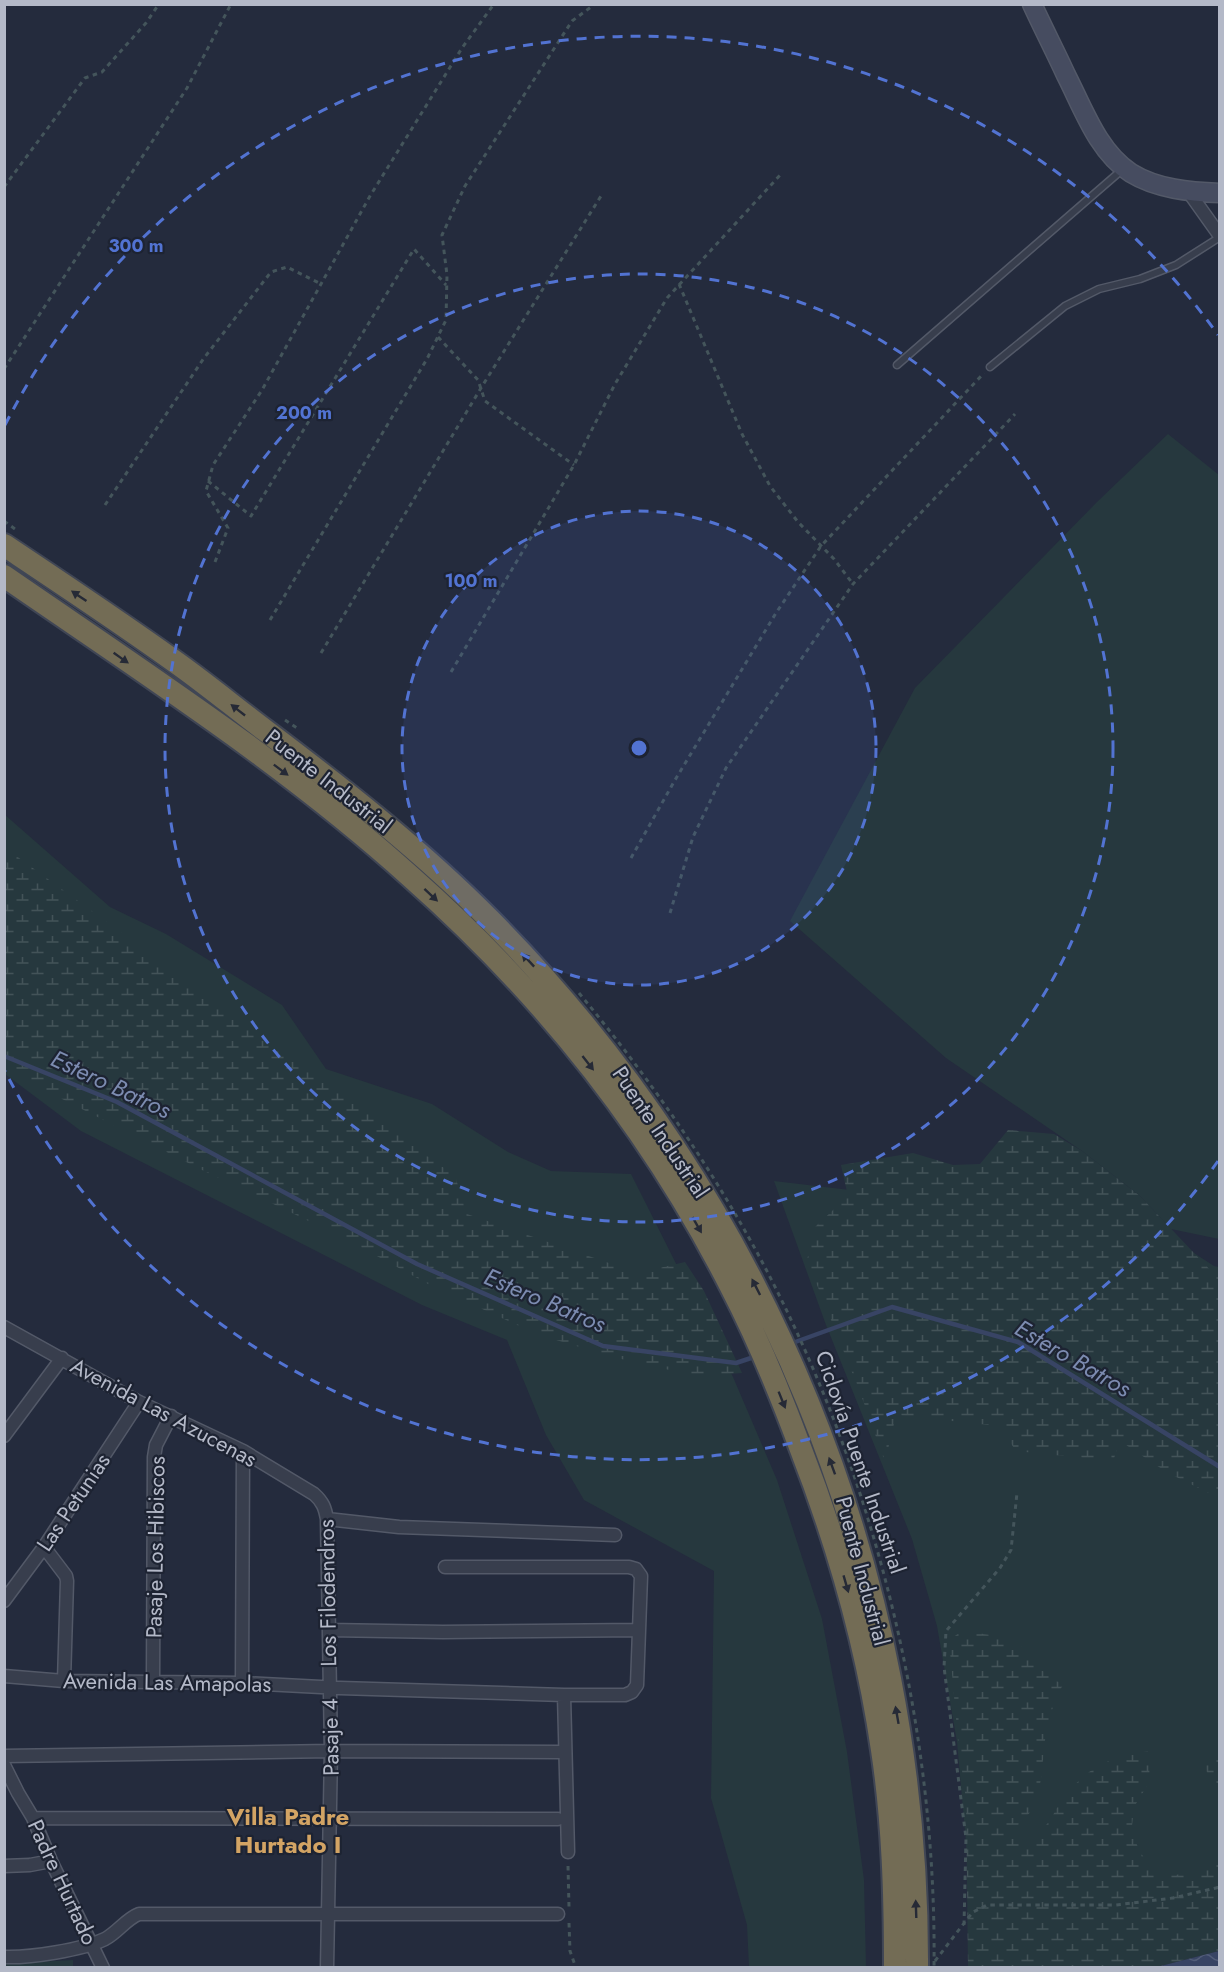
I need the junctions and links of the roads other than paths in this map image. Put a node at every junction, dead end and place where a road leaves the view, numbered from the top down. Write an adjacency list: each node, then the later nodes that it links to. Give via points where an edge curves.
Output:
1 (1032, 4): 2 (street, via 1091,124 1107,151)
2 (1125, 168): 4 (street, via 1149,181); 7 (lane)
3 (1220, 187): 4 (street)
4 (1188, 191): 5 (street); 6 (street)
5 (1220, 193)
6 (1220, 237): 8 (lane, via 1176,265 1099,289 1065,306)
7 (897, 365)
8 (990, 368)
9 (4, 545): 11 (highway, Puente Industrial, one-way to 9, via 489,919 359,803 182,667)
10 (4, 576): 11 (highway, Puente Industrial, one-way to 11, via 252,749 331,809)
11 (566, 1005): 50 (highway, Puente Industrial, one-way to 50, via 730,1285 764,1355 812,1478 845,1582 875,1709 891,1835); 51 (highway, Puente Industrial, one-way to 11, via 911,1818 897,1715 870,1584 837,1478 774,1323 729,1238 650,1110)
12 (4, 1327): 13 (street, Avenida Las Azucenas)
13 (62, 1358): 14 (street, Avenida Las Azucenas); 16 (street)
14 (140, 1402): 15 (street, Avenida Las Azucenas); 21 (street, Las Petunias)
15 (171, 1416): 17 (street, Avenida Las Azucenas); 28 (street, Pasaje Los Hibiscos, via 154,1457)
16 (4, 1436)
17 (243, 1451): 18 (street, Avenida Las Azucenas); 29 (street)
18 (321, 1501): 19 (street, Los Filodendros)
19 (327, 1519): 20 (street, via 399,1527); 24 (street, Los Filodendros)
20 (615, 1535)
21 (44, 1547): 23 (street, Las Petunias); 27 (street, via 67,1581)
22 (445, 1567): 25 (street, via 633,1567 640,1576)
23 (4, 1601)
24 (329, 1630): 25 (street); 30 (street, Los Filodendros)
25 (639, 1630): 31 (street, Avenida Las Amapolas, via 637,1685 632,1692)
26 (4, 1676): 27 (street, Avenida Las Amapolas)
27 (64, 1681): 28 (street, Avenida Las Amapolas)
28 (153, 1682): 29 (street, Avenida Las Amapolas)
29 (242, 1683): 30 (street, Avenida Las Amapolas)
30 (329, 1687): 31 (street, Avenida Las Amapolas); 32 (street, Pasaje 4)
31 (564, 1695): 41 (street)
32 (331, 1751): 33 (street); 34 (street); 38 (street, Pasaje 4)
33 (559, 1752)
34 (4, 1756)
35 (4, 1765): 36 (street, Padre Hurtado)
36 (18, 1793): 37 (street); 39 (street, Padre Hurtado)
37 (4, 1794)
38 (331, 1817): 39 (street); 40 (street); 44 (street, Pasaje 4)
39 (33, 1818): 42 (street, Padre Hurtado)
40 (558, 1819)
41 (568, 1852)
42 (51, 1861): 43 (street); 46 (street, Padre Hurtado)
43 (4, 1866)
44 (329, 1913): 45 (street); 46 (street, via 139,1914 108,1938); 49 (street, Pasaje 4)
45 (558, 1914)
46 (91, 1944): 47 (street); 48 (street, Padre Hurtado)
47 (4, 1957)
48 (103, 1968)
49 (327, 1968)
50 (895, 1968)
51 (917, 1968)

